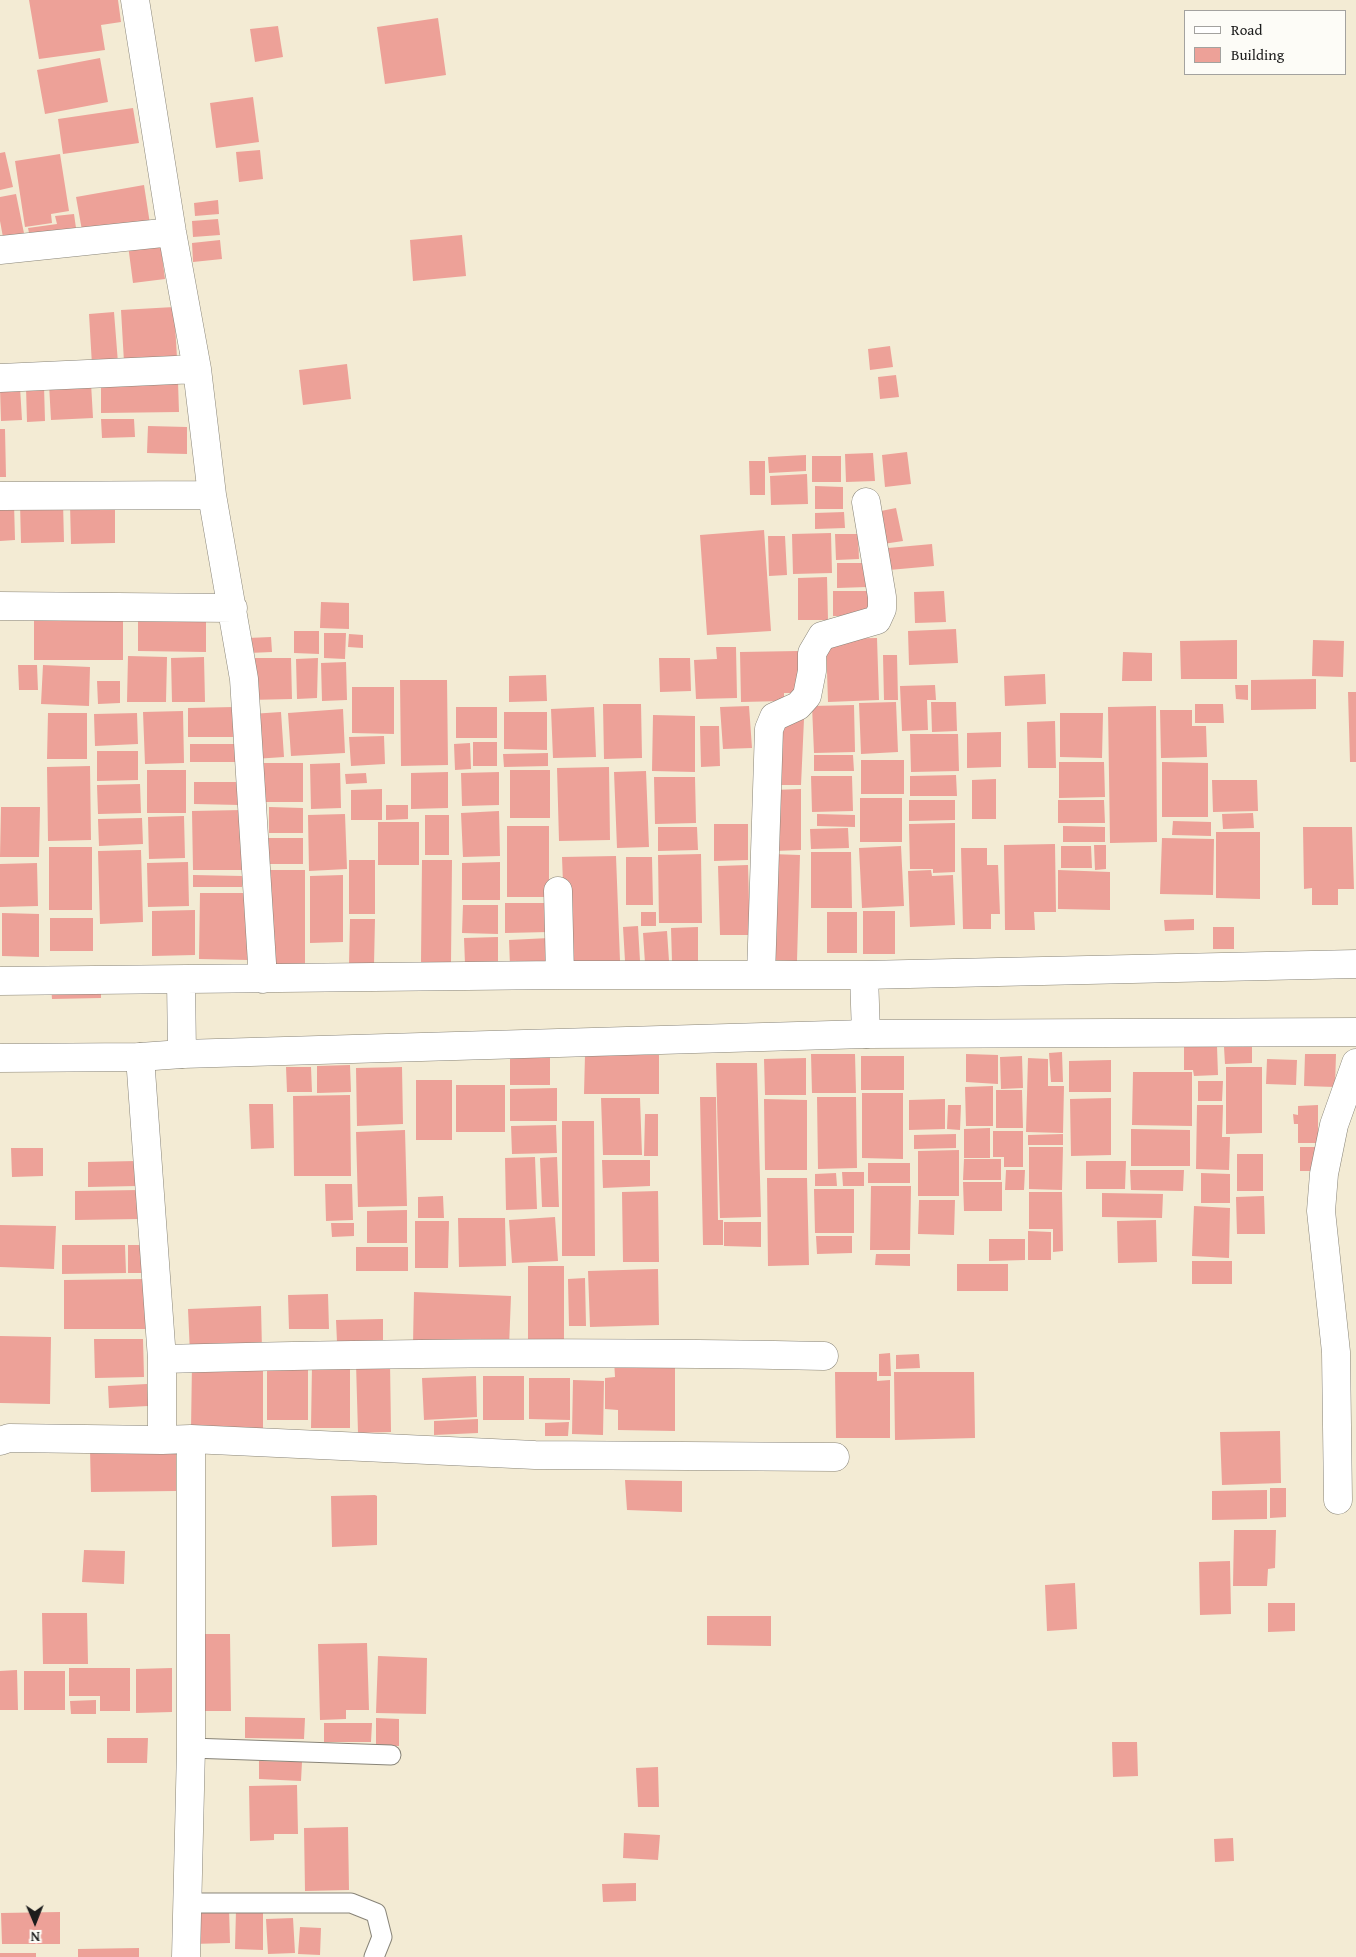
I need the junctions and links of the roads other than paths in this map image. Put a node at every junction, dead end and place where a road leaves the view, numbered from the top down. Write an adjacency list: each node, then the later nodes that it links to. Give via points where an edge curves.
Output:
1 (135, 0): 2 (street)
2 (172, 232): 3 (street); 4 (street)
3 (0, 250)
4 (197, 369): 5 (street); 6 (street)
5 (0, 378)
6 (212, 495): 7 (street); 10 (street)
7 (0, 496)
8 (866, 502): 14 (street, via 882,609 877,620 822,636 812,653 807,696 798,706 774,717 769,729)
9 (0, 606): 10 (street)
10 (233, 608): 15 (street, via 244,679)
11 (558, 891): 13 (street)
12 (1356, 964): 17 (street)
13 (560, 975): 14 (street); 15 (street)
14 (761, 975): 17 (street)
15 (263, 979): 18 (street)
16 (0, 981): 18 (street)
17 (864, 981): 19 (street)
18 (180, 986): 21 (street)
19 (866, 1027): 20 (street); 21 (street)
20 (1356, 1032)
21 (181, 1044): 22 (street)
22 (140, 1057): 23 (street); 26 (street)
23 (0, 1058)
24 (1356, 1063): 31 (street, via 1334,1125 1321,1194 1336,1352)
25 (824, 1356): 26 (street, via 425,1353)
26 (162, 1359): 28 (street)
27 (191, 1439): 28 (street); 30 (street, via 535,1455); 32 (street)
28 (162, 1440): 29 (street, via 9,1438)
29 (0, 1441)
30 (835, 1457)
31 (1338, 1500)
32 (191, 1748): 33 (lane); 34 (street)
33 (390, 1754)
34 (188, 1903): 35 (street); 36 (lane, via 351,1903 376,1913 382,1936)
35 (186, 1957)
36 (374, 1957)

